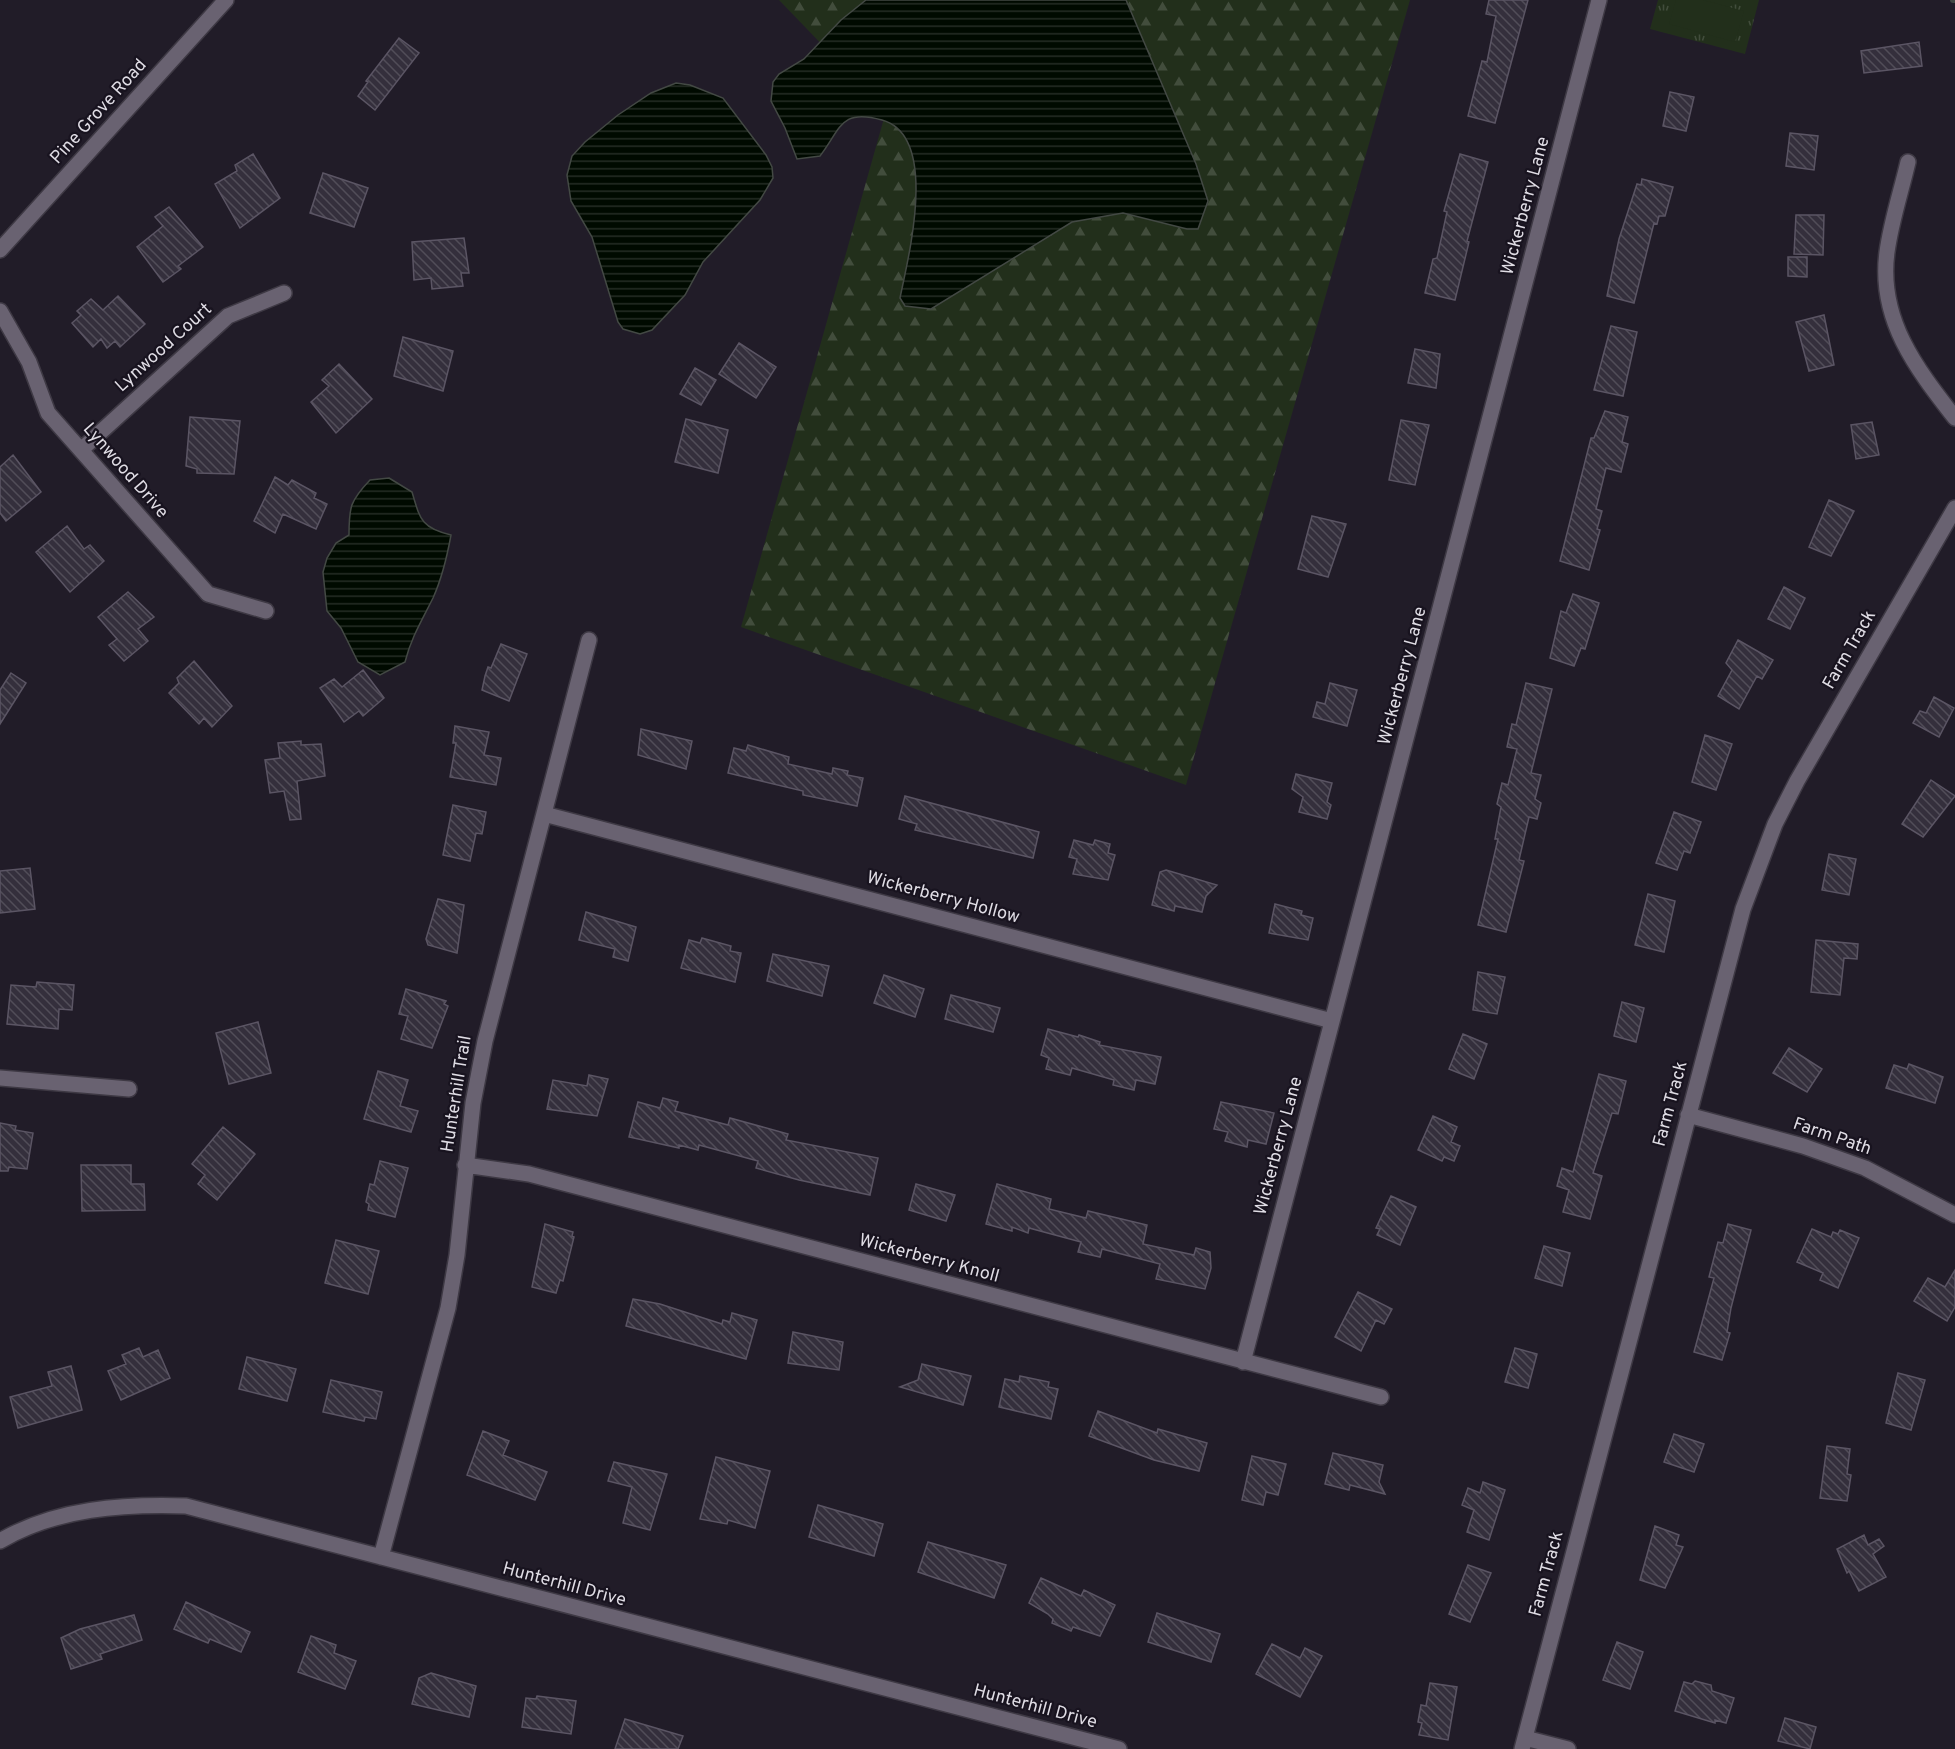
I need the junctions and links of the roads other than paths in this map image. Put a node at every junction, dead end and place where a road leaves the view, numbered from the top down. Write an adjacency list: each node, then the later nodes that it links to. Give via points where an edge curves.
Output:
1 (226, 0): 4 (street, Pine Grove Road)
2 (1599, 0): 13 (street, Wickerberry Lane)
3 (1908, 162): 7 (street, via 1887,253 1893,317 1916,368)
4 (0, 250)
5 (284, 293): 8 (street, Lynwood Court, via 228,316)
6 (0, 311): 8 (street, Lynwood Drive, via 29,362 48,413)
7 (1955, 418)
8 (81, 450): 10 (street, Lynwood Drive, via 208,594)
9 (1955, 508): 16 (street, Farm Track, via 1775,824 1743,909)
10 (266, 611)
11 (589, 640): 12 (street, Hunterhill Trail)
12 (544, 814): 13 (street, Wickerberry Hollow); 17 (street, Hunterhill Trail, via 485,1041)
13 (1332, 1020): 19 (street, Wickerberry Lane)
14 (0, 1078): 15 (street)
15 (129, 1089)
16 (1688, 1115): 18 (street, Farm Path, via 1803,1146 1865,1168); 23 (street, Farm Track)
17 (465, 1165): 19 (street, Wickerberry Knoll, via 529,1174); 22 (street, Hunterhill Trail, via 448,1308)
18 (1955, 1215)
19 (1243, 1362): 20 (street, Wickerberry Knoll)
20 (1381, 1397)
21 (0, 1541): 22 (street, Hunterhill Drive, via 64,1515 128,1504 186,1506)
22 (381, 1557): 24 (street, Hunterhill Drive)
23 (1523, 1743): 26 (street)
24 (1095, 1746): 25 (street, Hunterhill Drive)
25 (1119, 1749)
26 (1568, 1749)

